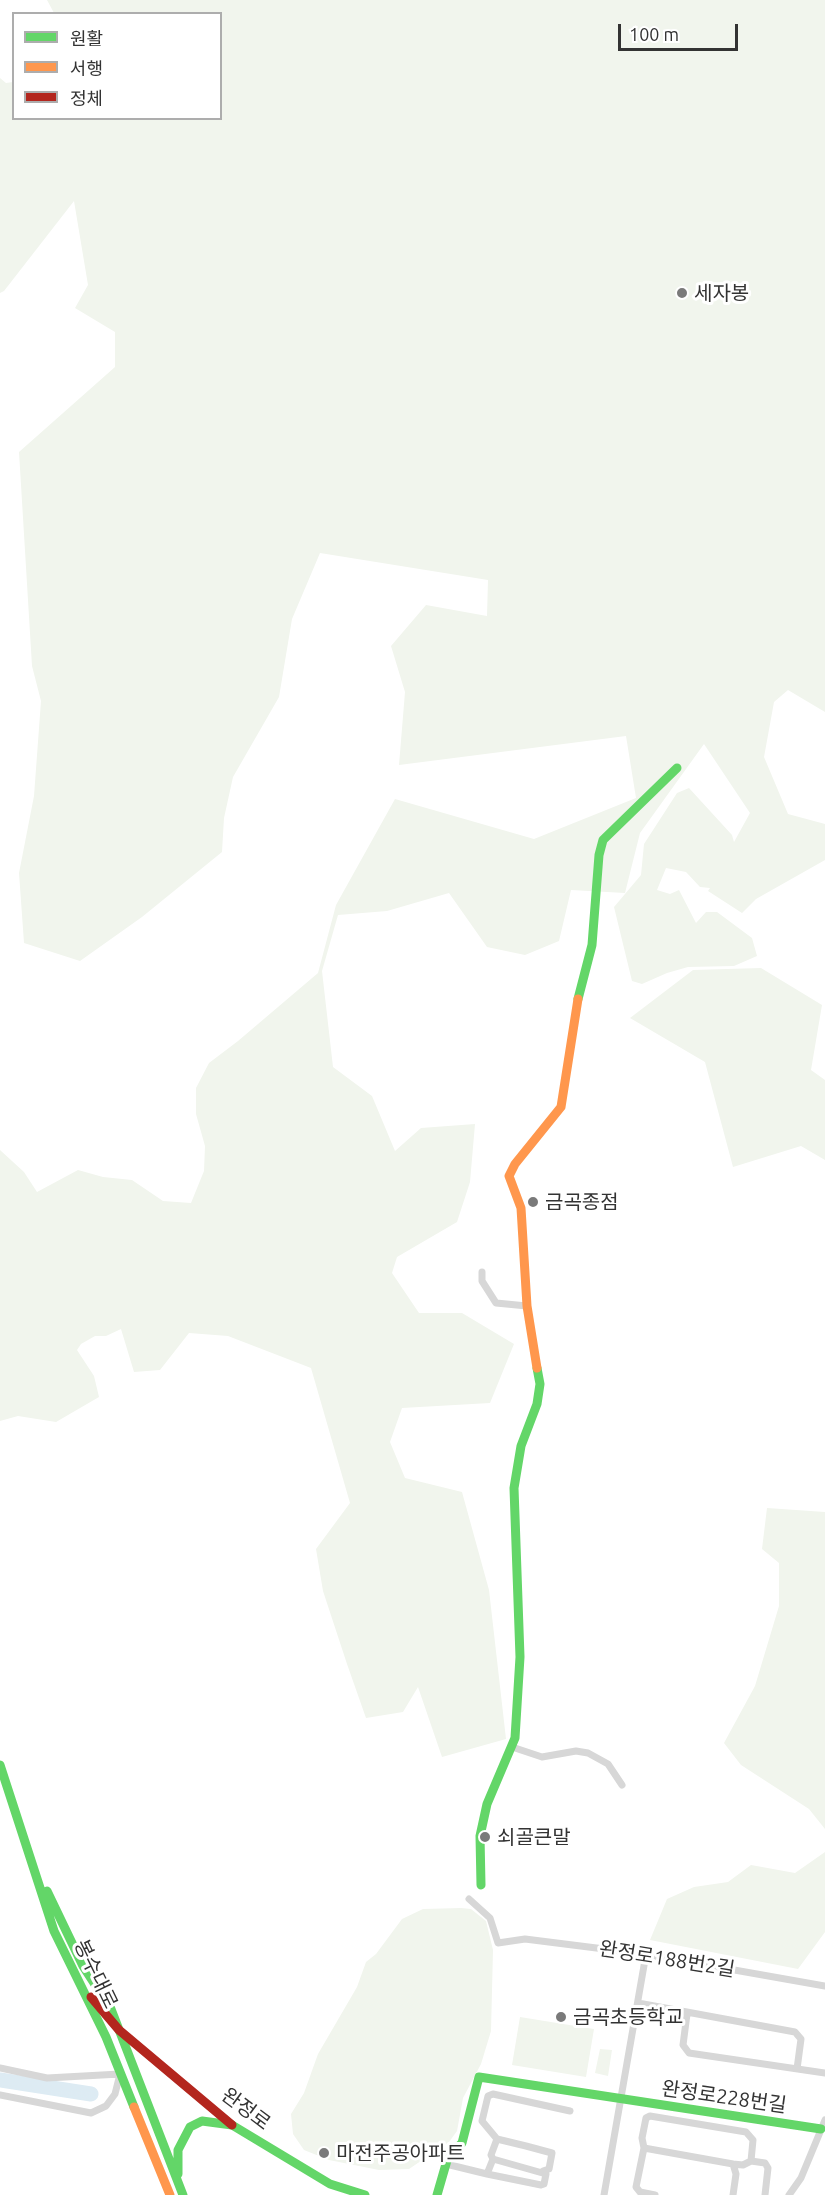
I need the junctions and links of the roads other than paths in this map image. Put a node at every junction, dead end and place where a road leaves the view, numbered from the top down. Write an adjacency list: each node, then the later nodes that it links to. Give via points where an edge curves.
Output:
1 (677, 768): 3 (street, via 603,840 592,945 579,996 561,1107 511,1169 511,1182 521,1209)
2 (482, 1272): 3 (street, via 482,1281 496,1303)
3 (527, 1306): 4 (street, via 540,1384 521,1446 514,1488 520,1657)
4 (512, 1747): 6 (street, via 542,1757 576,1751 588,1753 608,1764); 8 (street, via 487,1803 480,1836)
5 (0, 1765): 7 (street, 봉수대로)
6 (622, 1785)
7 (35, 1868): 11 (street, 봉수대로, via 54,1931); 15 (street, 봉수대로)
8 (481, 1885)
9 (469, 1899): 10 (street, 완정로188번2길, via 490,1918 498,1943 525,1940)
10 (646, 1954): 12 (street, 완정로188번2길); 13 (street)
11 (80, 1983): 15 (street); 19 (street, 봉수대로)
12 (825, 1986)
13 (638, 2003): 14 (street); 23 (street)
14 (687, 2014): 17 (street, via 795,2032 801,2039); 17 (street, via 683,2045 689,2053)
15 (119, 2030): 21 (street, 봉수대로); 27 (street, 완정로)
16 (0, 2068): 19 (street, via 47,2078)
17 (797, 2069): 18 (street)
18 (825, 2073)
19 (120, 2074): 20 (street, via 115,2094 106,2106 91,2114); 22 (street, 봉수대로)
20 (0, 2095)
21 (145, 2095): 22 (street, via 133,2090); 37 (street, 봉수대로)
22 (130, 2097): 38 (street, 봉수대로)
23 (622, 2100): 25 (street, 완정로228번길); 33 (street, 완정로228번길, via 479,2077 462,2143); 42 (street)
24 (570, 2111): 29 (street, via 493,2094 488,2096 482,2121)
25 (746, 2118): 26 (street, 완정로228번길); 28 (street)
26 (823, 2124): 46 (street, via 801,2178)
27 (232, 2125): 37 (street, via 202,2121 190,2127 178,2150); 40 (street, 완정로, via 330,2184)
28 (746, 2132): 30 (street, via 650,2116 646,2118 642,2138); 32 (street, via 753,2140)
29 (497, 2139): 31 (street, via 491,2155); 35 (street, via 551,2151 549,2169)
30 (644, 2148): 34 (street); 43 (street, via 636,2187 639,2192)
31 (494, 2159): 35 (street); 36 (street)
32 (752, 2161): 34 (street); 45 (street, via 765,2163 768,2168)
33 (446, 2164): 36 (street); 41 (street)
34 (733, 2164): 44 (street)
35 (543, 2171): 36 (street, via 546,2174 541,2185)
36 (487, 2174)
37 (178, 2183): 39 (street, 봉수대로)
38 (170, 2195)
39 (183, 2195)
40 (365, 2195)
41 (437, 2195)
42 (604, 2195)
43 (655, 2195)
44 (733, 2195)
45 (765, 2195)
46 (789, 2195)

